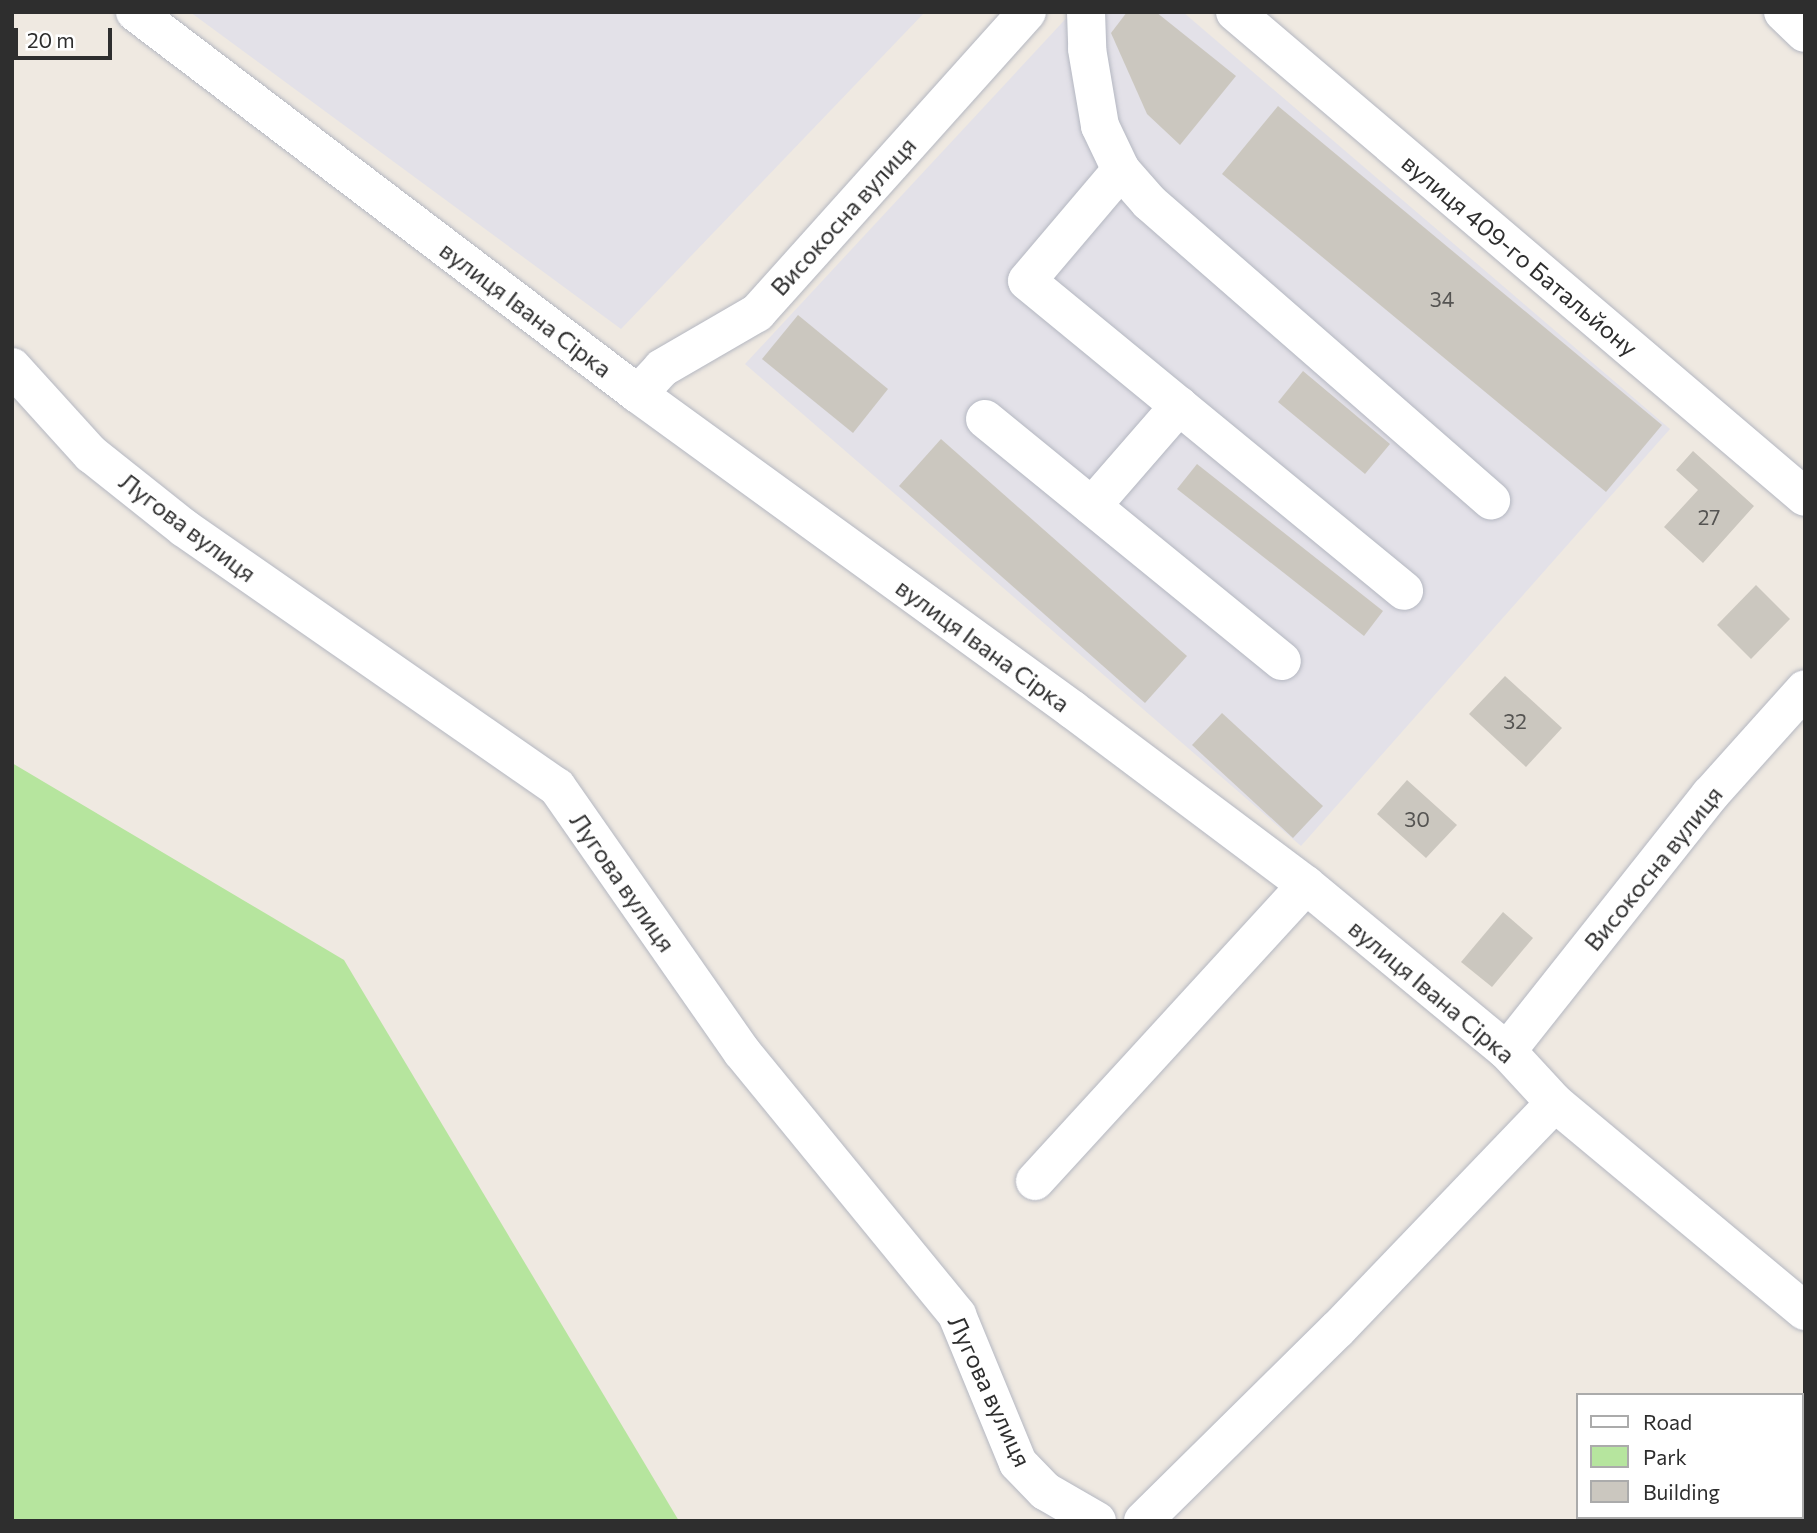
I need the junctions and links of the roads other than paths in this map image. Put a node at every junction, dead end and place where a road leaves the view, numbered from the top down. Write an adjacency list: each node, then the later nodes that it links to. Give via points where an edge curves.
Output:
1 (135, 12): 9 (street, вулиця Івана Сірка)
2 (1027, 12): 9 (street, Високосна вулиця, via 757,313 662,368)
3 (1086, 12): 7 (street, via 1087,50 1100,126)
4 (1235, 12): 12 (street, вулиця 409-го Батальйону)
5 (1783, 12): 6 (street)
6 (1805, 33)
7 (1121, 170): 10 (street, via 1027,281); 13 (street, via 1149,202)
8 (12, 367): 23 (street, Лугова вулиця, via 91,454 184,528 557,788 742,1052 957,1315 1018,1463 1045,1491)
9 (638, 394): 18 (street, вулиця Івана Сірка)
10 (1179, 406): 14 (street); 15 (street)
11 (985, 419): 14 (street)
12 (1805, 497)
13 (1492, 500)
14 (1092, 506): 16 (street)
15 (1404, 591)
16 (1282, 661)
17 (1805, 689): 19 (street, Високосна вулиця, via 1710,796)
18 (1306, 885): 19 (street, вулиця Івана Сірка); 21 (street)
19 (1507, 1051): 20 (street, вулиця Івана Сірка)
20 (1555, 1103): 22 (street, вулиця Івана Сірка); 24 (street, via 1338,1329)
21 (1035, 1181)
22 (1805, 1311)
23 (1097, 1521)
24 (1143, 1521)

